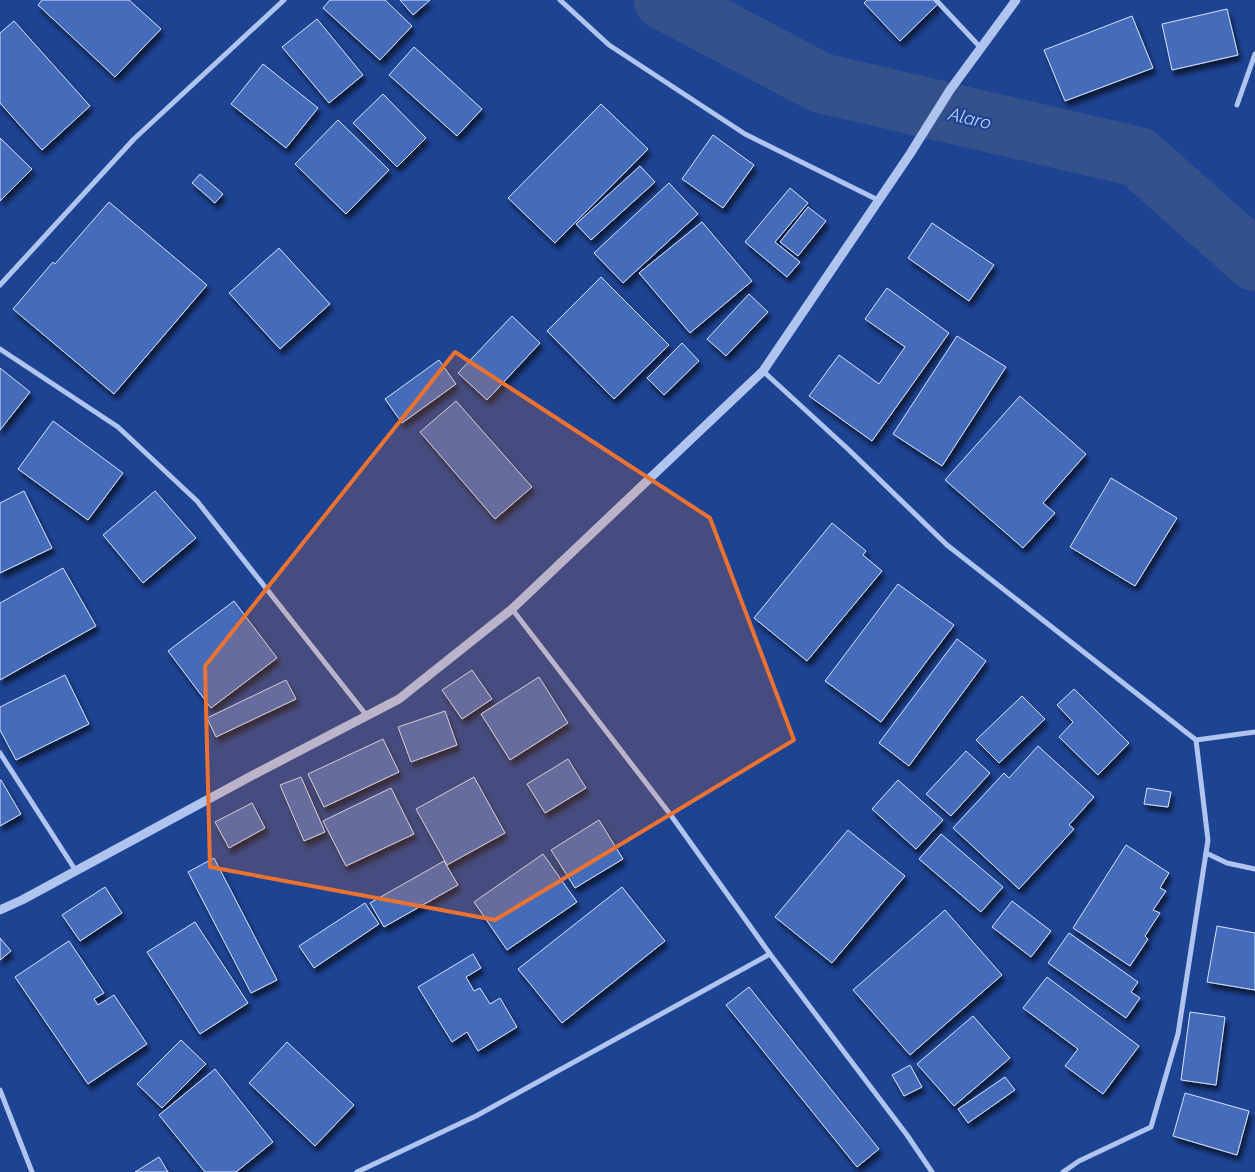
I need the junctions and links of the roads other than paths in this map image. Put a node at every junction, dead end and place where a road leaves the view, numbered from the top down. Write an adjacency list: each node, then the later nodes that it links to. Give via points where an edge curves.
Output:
1 (284, 0): 9 (street, via 134,139)
2 (560, 0): 8 (street, via 609,45 745,134)
3 (936, 0): 5 (street)
4 (1016, 0): 5 (street)
5 (981, 48): 8 (street)
6 (1255, 54): 7 (street)
7 (1237, 105)
8 (878, 200): 11 (street)
9 (0, 285)
10 (0, 349): 13 (street, via 118,427 197,502)
11 (763, 371): 12 (street); 15 (street, via 947,545)
12 (512, 609): 13 (street, via 398,699); 21 (street, via 670,814)
13 (367, 716): 19 (street)
14 (1255, 732): 15 (street)
15 (1196, 740): 17 (street, via 1208,840)
16 (0, 753): 19 (street)
17 (1206, 853): 18 (street, via 1227,863); 26 (street, via 1178,1034 1151,1127 1078,1161)
18 (1255, 869)
19 (77, 871): 20 (street)
20 (0, 910)
21 (770, 954): 24 (street, via 476,1116); 25 (street, via 907,1134)
22 (0, 1090): 23 (street)
23 (32, 1172)
24 (357, 1172)
25 (932, 1172)
26 (1063, 1172)

